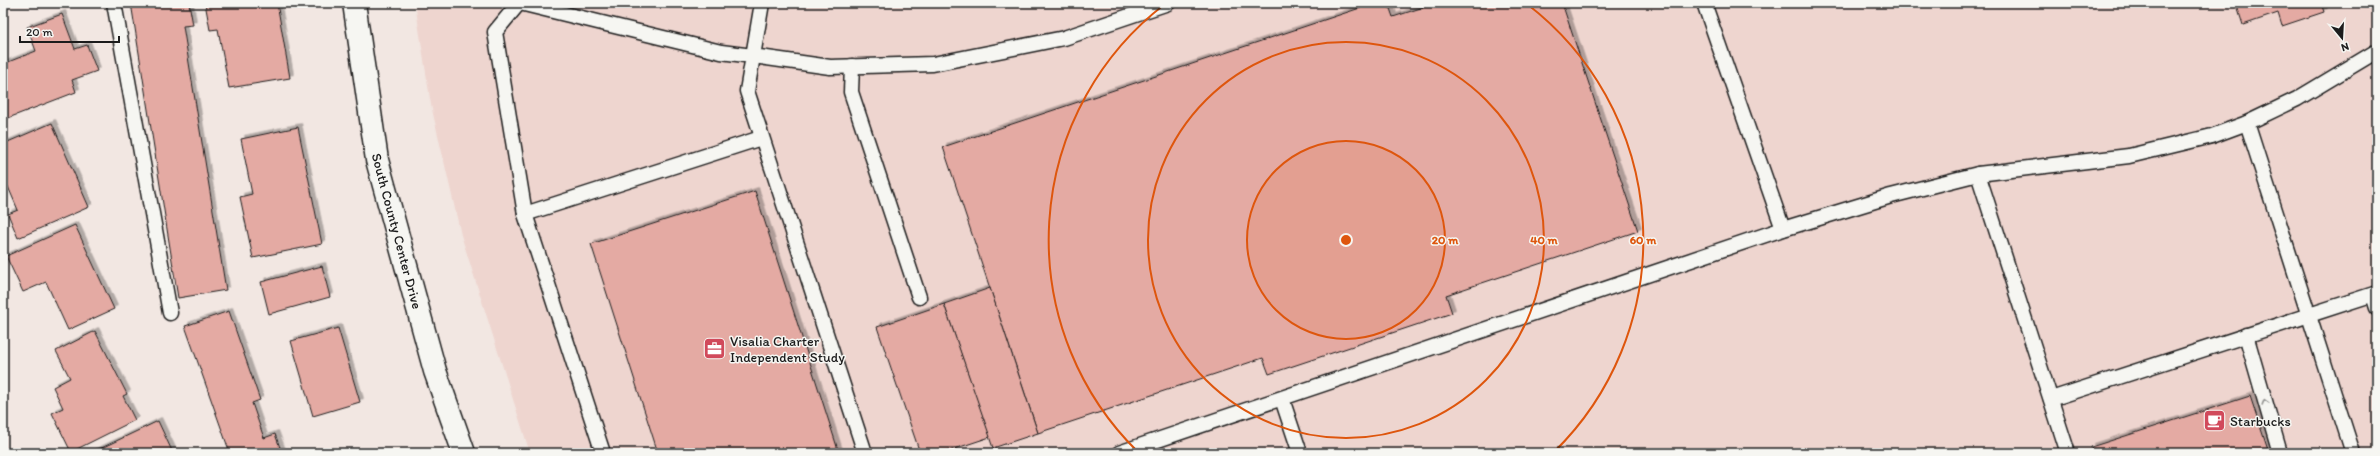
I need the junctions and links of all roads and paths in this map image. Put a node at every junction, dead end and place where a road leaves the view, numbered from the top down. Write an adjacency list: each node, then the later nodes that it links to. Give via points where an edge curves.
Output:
1 (114, 3): 17 (lane)
2 (354, 3): 22 (street, South County Center Drive, via 377,160 435,371)
3 (519, 3): 8 (lane, via 721,52); 13 (lane, via 495,32)
4 (762, 3): 8 (lane)
5 (1168, 3): 9 (lane, via 1064,38 933,64)
6 (1704, 3): 14 (lane)
7 (2377, 51): 10 (lane, via 2297,99)
8 (753, 56): 9 (lane, via 830,67); 11 (lane, via 747,91)
9 (852, 66): 15 (lane, via 851,92)
10 (2247, 123): 12 (lane, via 2212,136 2129,156); 18 (lane)
11 (761, 138): 13 (lane); 24 (lane)
12 (1978, 174): 14 (lane, via 1891,196); 20 (lane)
13 (525, 214): 23 (lane)
14 (1783, 229): 21 (lane)
15 (920, 297)
16 (2376, 299): 18 (lane)
17 (170, 313)
18 (2308, 315): 19 (lane); 29 (lane)
19 (2246, 335): 20 (lane); 28 (lane, one-way to 19)
20 (2051, 399): 27 (lane)
21 (1282, 400): 25 (lane); 26 (lane)
22 (464, 453)
23 (603, 453)
24 (866, 453)
25 (1119, 453)
26 (1300, 453)
27 (2068, 453)
28 (2280, 453)
29 (2353, 453)

